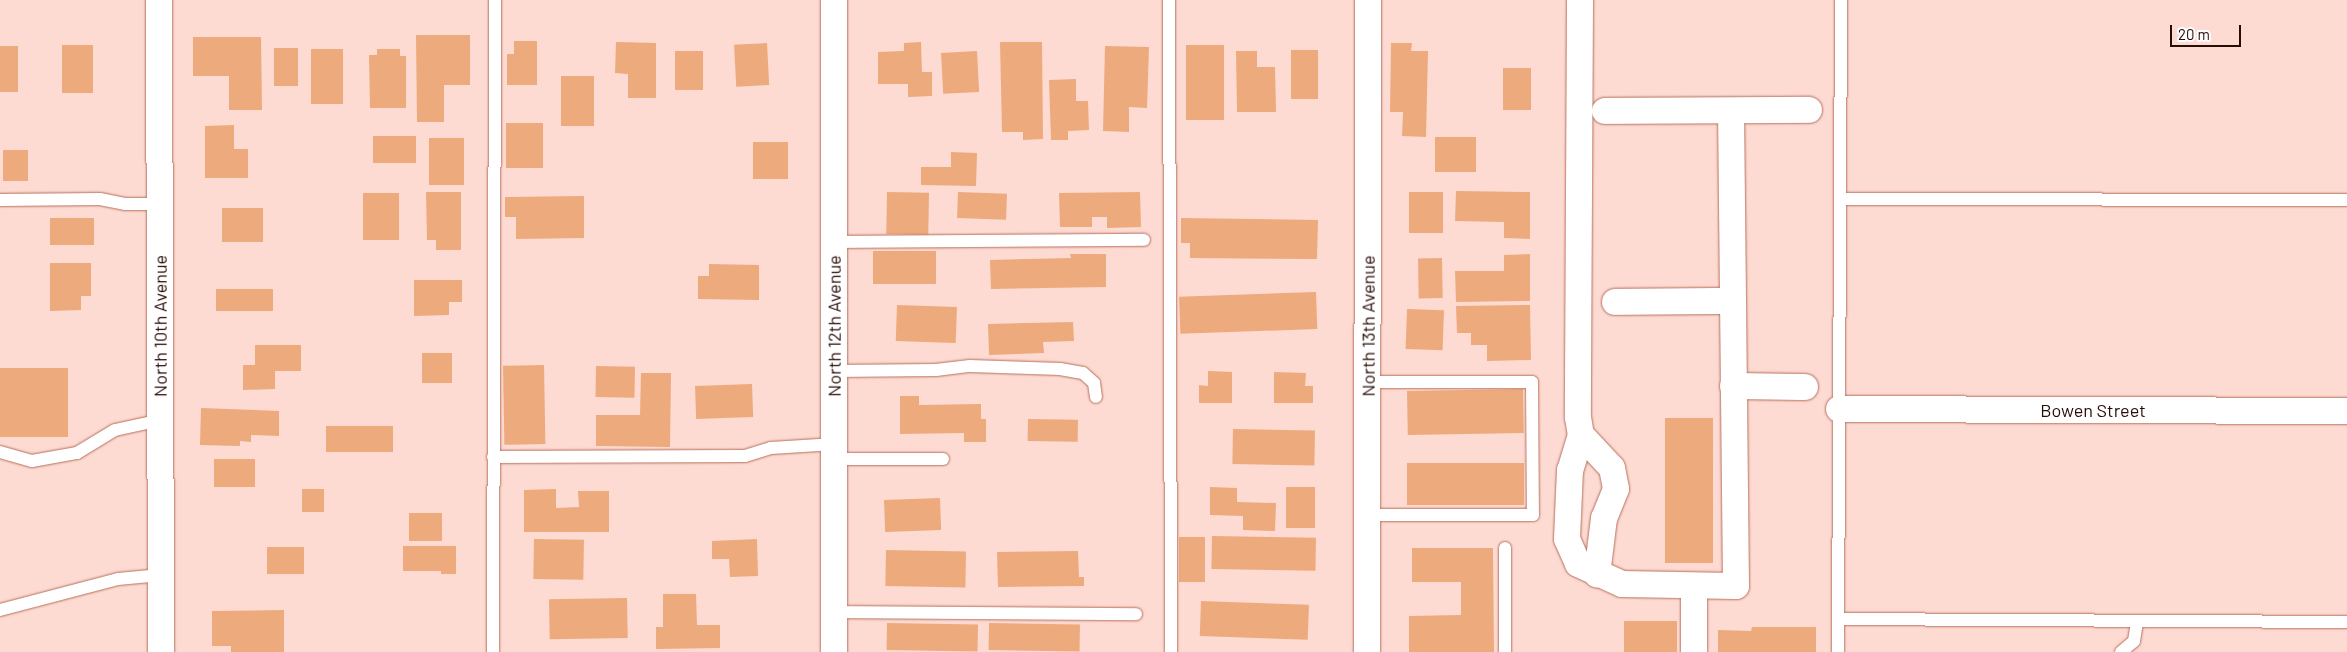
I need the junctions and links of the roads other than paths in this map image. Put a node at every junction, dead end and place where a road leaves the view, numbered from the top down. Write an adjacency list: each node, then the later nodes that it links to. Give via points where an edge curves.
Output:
1 (159, 0): 14 (street, North 10th Avenue)
2 (495, 0): 30 (lane)
3 (834, 0): 16 (street, North 12th Avenue)
4 (1169, 0): 48 (lane)
5 (1368, 0): 20 (street, North 13th Avenue)
6 (1580, 0): 27 (street)
7 (1841, 0): 11 (lane)
8 (1809, 110): 10 (street)
9 (1605, 111): 10 (street)
10 (1731, 111): 17 (street)
11 (1840, 199): 13 (lane); 24 (lane)
12 (0, 200): 14 (lane, via 100,199 125,204)
13 (2347, 200)
14 (160, 204): 26 (street, North 10th Avenue)
15 (1144, 240): 16 (lane)
16 (834, 242): 19 (street, North 12th Avenue)
17 (1733, 301): 18 (street); 21 (street)
18 (1615, 302)
19 (834, 371): 23 (lane, via 936,370 970,366 1060,369 1084,373 1094,383); 29 (street, North 12th Avenue)
20 (1368, 382): 33 (street, North 13th Avenue); 33 (lane, via 1532,382 1533,515)
21 (1733, 386): 22 (street); 38 (street, via 1736,586)
22 (1805, 387)
23 (1096, 396)
24 (1840, 409): 25 (street, Bowen Street); 42 (lane)
25 (2347, 411)
26 (160, 420): 28 (lane, via 116,430 77,453 32,461); 36 (street, North 10th Avenue)
27 (1580, 435): 32 (street, via 1570,470); 34 (street, via 1612,468 1616,489)
28 (0, 452)
29 (835, 452): 30 (lane, via 771,448 745,456); 31 (lane); 40 (street, North 12th Avenue)
30 (493, 457): 46 (lane)
31 (943, 459)
32 (1568, 509): 34 (street); 37 (street, via 1567,539 1574,556 1578,564)
33 (1368, 515): 49 (street, North 13th Avenue)
34 (1604, 518): 37 (street)
35 (1505, 548): 50 (lane)
36 (161, 575): 39 (lane, via 118,580); 45 (street, North 10th Avenue)
37 (1598, 575): 38 (street, via 1622,584)
38 (1694, 586): 51 (street)
39 (0, 610)
40 (834, 612): 41 (lane); 47 (street, North 12th Avenue)
41 (1136, 614)
42 (1838, 619): 43 (lane); 52 (lane)
43 (2137, 621): 44 (lane); 53 (lane, via 2134,641)
44 (2347, 622)
45 (161, 652)
46 (493, 652)
47 (834, 652)
48 (1170, 652)
49 (1367, 652)
50 (1505, 652)
51 (1694, 652)
52 (1838, 652)
53 (2121, 652)

